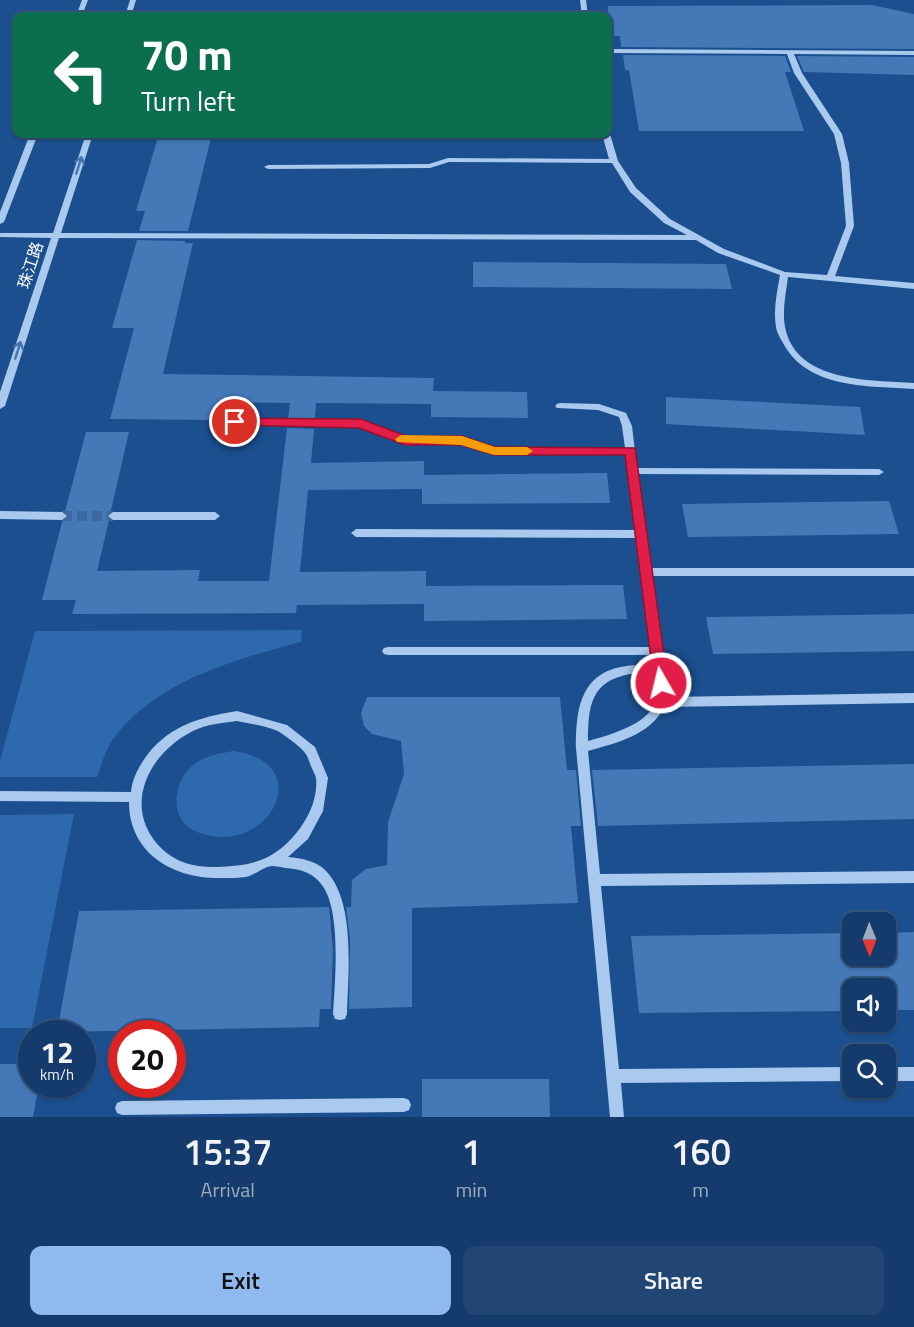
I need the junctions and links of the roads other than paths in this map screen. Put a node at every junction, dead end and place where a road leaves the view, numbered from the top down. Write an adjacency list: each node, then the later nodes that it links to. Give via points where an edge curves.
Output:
1 (612, 51): 2 (street)
2 (790, 52): 3 (street); 14 (street, via 798,73 838,134 845,163 850,226)
3 (914, 54)
4 (32, 138): 9 (street)
5 (88, 138): 11 (street, 珠江路, one-way to 5)
6 (607, 138): 7 (street)
7 (614, 161): 8 (street, via 448,160 430,166); 12 (street, via 633,190 667,221)
8 (268, 167)
9 (0, 222)
10 (0, 235): 11 (street)
11 (56, 235): 12 (street); 17 (street, 珠江路, one-way to 11)
12 (696, 238): 13 (street)
13 (784, 274): 14 (street); 16 (street, via 780,327 789,349 806,366 845,380)
14 (830, 278): 15 (street)
15 (914, 286)
16 (914, 386)
17 (0, 406)
18 (560, 406): 20 (street, via 599,407 623,415)
19 (235, 422): 20 (street, via 361,424 405,441 462,441 494,451)
20 (631, 451): 21 (street)
21 (633, 471): 22 (street); 28 (street)
22 (879, 472)
23 (0, 515): 24 (street)
24 (62, 516)
25 (113, 516): 26 (street)
26 (215, 516)
27 (356, 533): 28 (street)
28 (641, 534): 29 (street)
29 (646, 572): 30 (street); 32 (street)
30 (914, 572)
31 (388, 651): 32 (street)
32 (657, 651): 33 (street)
33 (661, 683): 35 (street); 36 (street, via 650,670 631,668 613,672 590,689 583,703)
34 (914, 698): 35 (street)
35 (662, 702): 36 (street, via 651,719 622,736)
36 (582, 748): 41 (street)
37 (0, 796): 38 (street)
38 (134, 797): 39 (street, via 136,820 145,842 164,859 187,870 215,874 245,872); 39 (street, via 141,772 152,757 181,732 208,720 237,716 265,719 290,730 310,747 321,769 322,794 315,820 297,843)
39 (272, 861): 42 (street, via 306,865 322,875 333,896 342,949)
40 (914, 878): 41 (street)
41 (594, 880): 46 (street)
42 (340, 1014)
43 (842, 1074): 46 (street)
44 (896, 1074): 45 (street)
45 (914, 1074)
46 (613, 1076): 50 (street)
47 (404, 1105): 49 (street)
48 (122, 1108): 49 (street)
49 (226, 1112)
50 (617, 1117)

